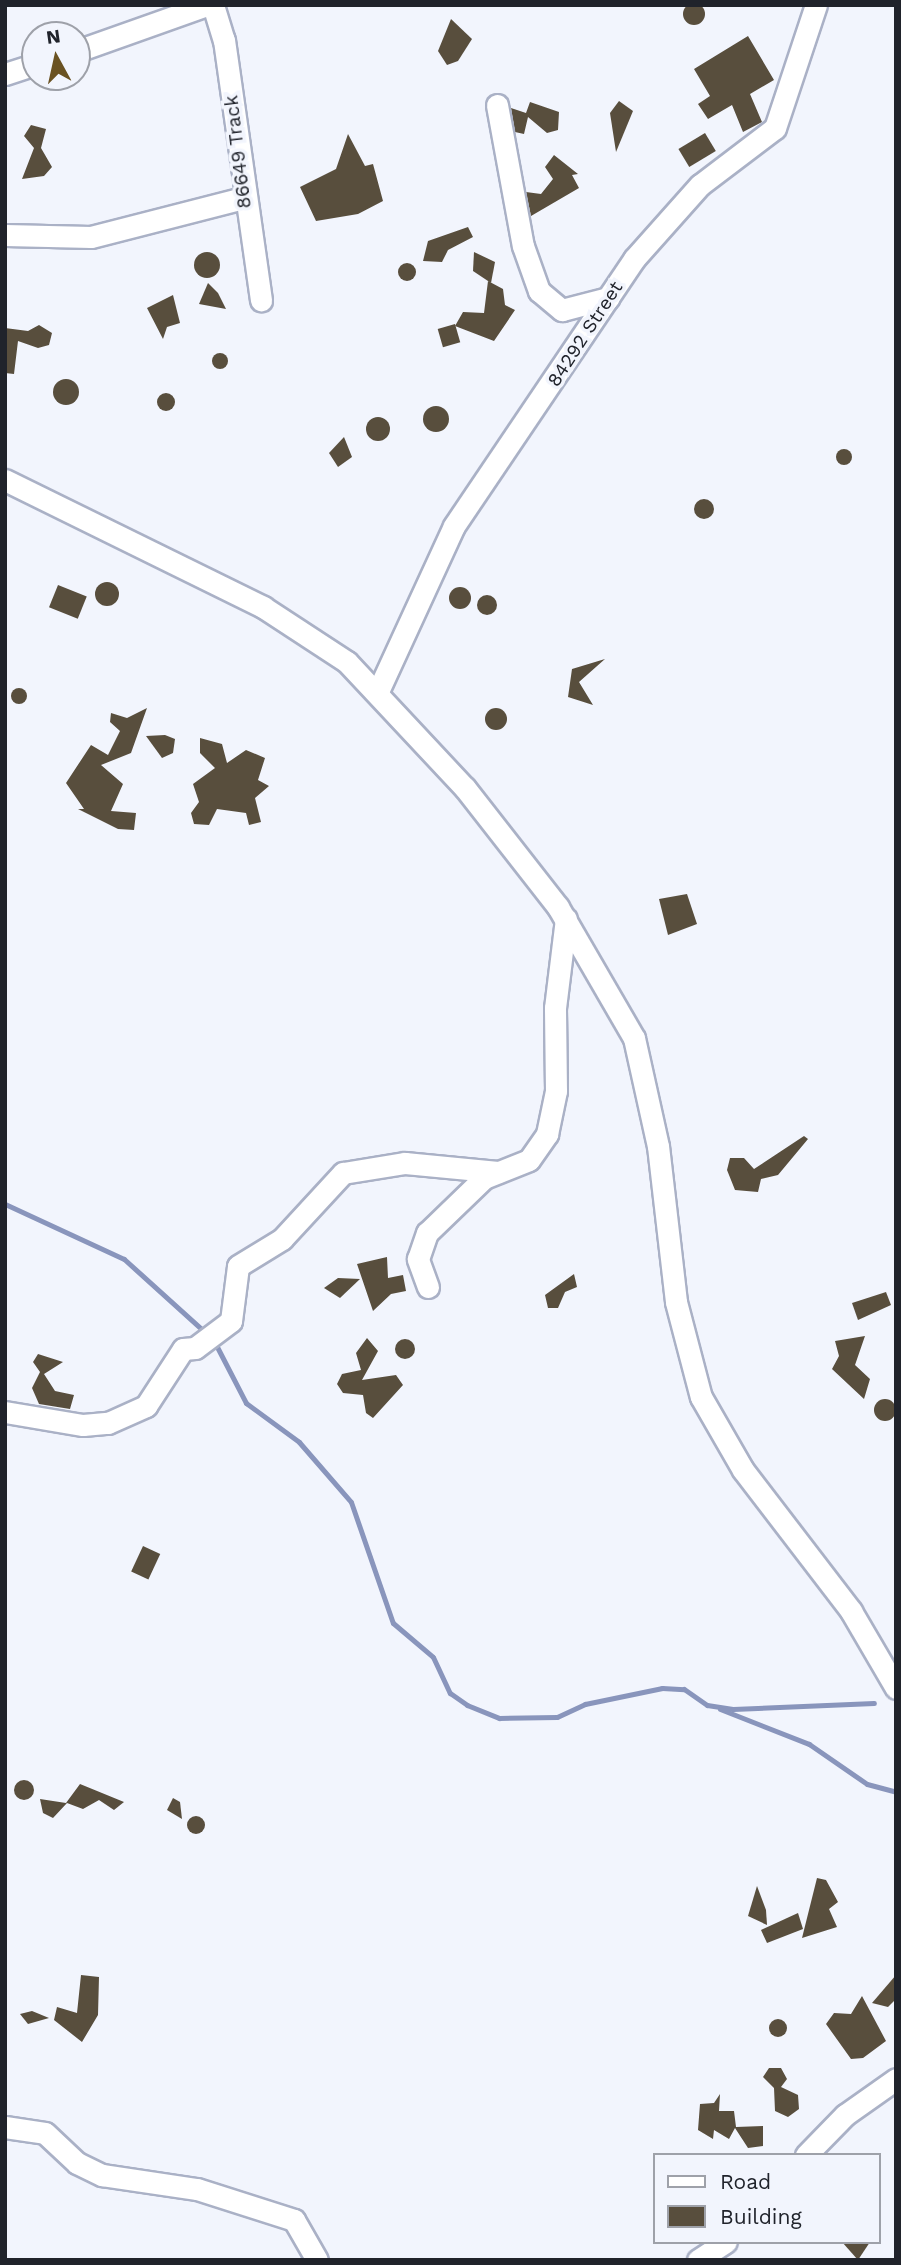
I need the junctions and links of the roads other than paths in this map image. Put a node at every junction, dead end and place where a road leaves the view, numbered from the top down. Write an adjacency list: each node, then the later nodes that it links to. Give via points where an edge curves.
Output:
1 (207, 5): 4 (street)
2 (213, 5): 6 (street, 86649 Track, via 224,40)
3 (816, 5): 8 (street, 84292 Street, via 775,128 700,186 634,259)
4 (91, 46)
5 (497, 105): 8 (street, via 523,246 538,291 562,310)
6 (243, 198): 7 (street, via 91,237); 9 (street, 86649 Track)
7 (5, 235)
8 (608, 298): 11 (street, 84292 Street, via 454,526)
9 (261, 300)
10 (5, 481): 11 (street, via 263,607)
11 (379, 689): 12 (street)
12 (566, 919): 13 (street, via 555,1007 553,1114 529,1160); 16 (street, via 614,996 644,1073 676,1302 701,1397 743,1470 851,1611)
13 (498, 1172): 14 (street, via 467,1190 426,1233 418,1259); 15 (street, via 405,1163 343,1173 282,1239 238,1266 231,1321 183,1349 146,1406 108,1423 83,1425)
14 (428, 1287)
15 (5, 1412)
16 (896, 1688)
17 (896, 2079): 19 (street, via 845,2115)
18 (5, 2127): 21 (street, via 38,2130 102,2175 198,2189 294,2220)
19 (808, 2153)
20 (723, 2244): 22 (street)
21 (317, 2260)
22 (698, 2260)

